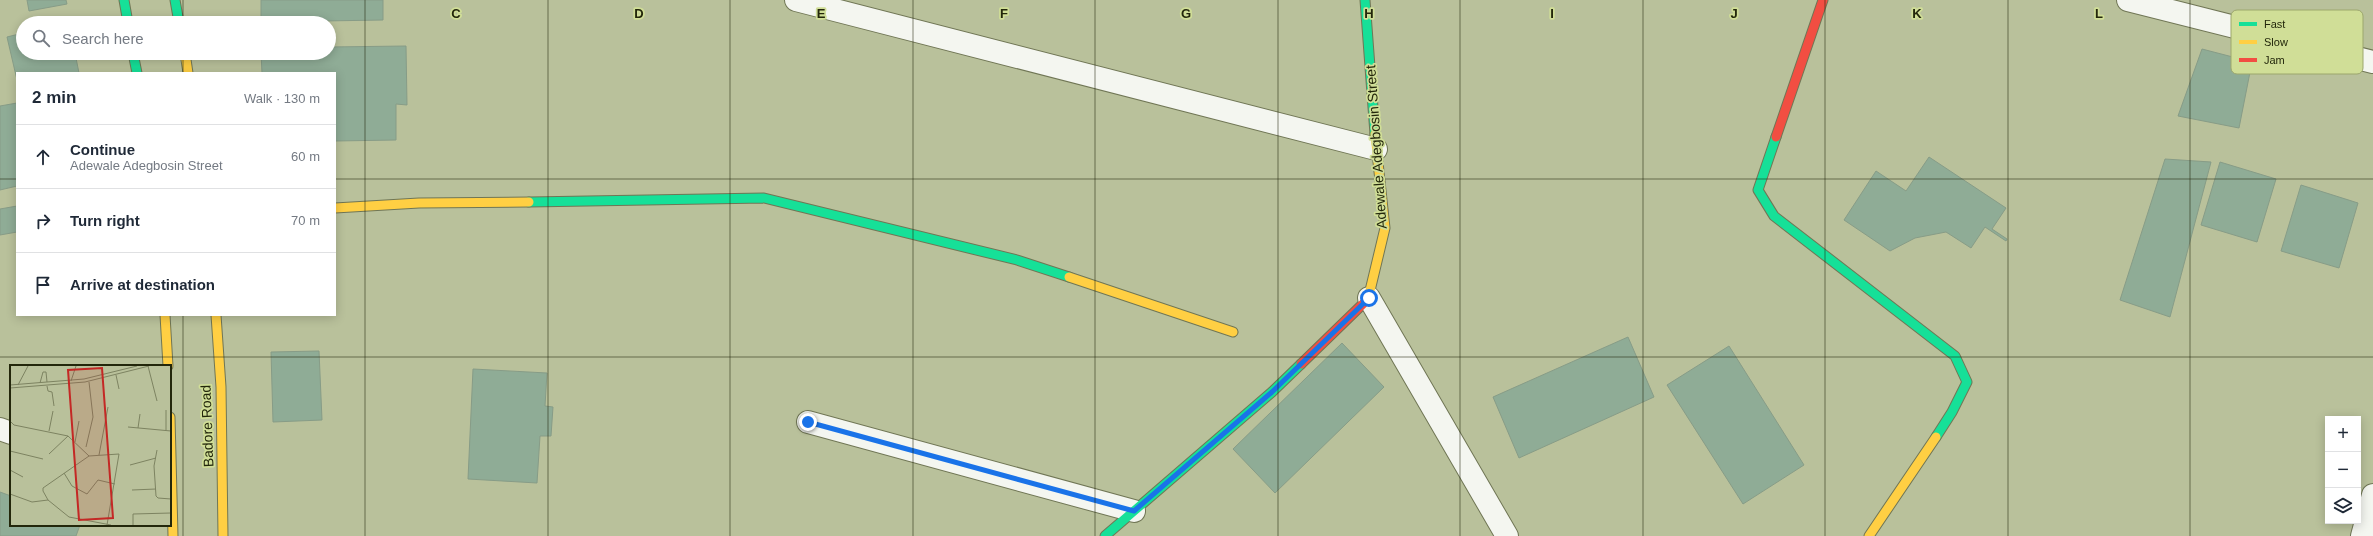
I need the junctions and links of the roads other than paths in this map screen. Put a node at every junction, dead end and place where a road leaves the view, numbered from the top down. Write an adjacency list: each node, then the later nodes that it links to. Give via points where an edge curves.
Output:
1 (124, 0): 7 (street)
2 (175, 0): 8 (street)
3 (796, 0): 16 (street)
4 (1365, 0): 16 (street, Adewale Adegbosin Street)
5 (1823, 0): 34 (street, via 1758,190 1774,216 1955,356 1967,382 1952,412)
6 (2128, 0): 9 (street)
7 (127, 16)
8 (178, 16)
9 (2231, 26)
10 (2363, 59): 13 (street)
11 (135, 60): 14 (street)
12 (186, 60): 15 (street)
13 (2373, 62)
14 (136, 72)
15 (188, 72)
16 (1376, 149): 18 (street, Adewale Adegbosin Street, via 1385,228)
17 (336, 208): 21 (street, via 419,203 764,198 1017,260)
18 (1369, 298): 29 (street, via 1272,392); 33 (street)
19 (165, 316): 22 (street)
20 (216, 316): 31 (street, Badore Road, via 221,388)
21 (1233, 332)
22 (168, 365)
23 (808, 422): 29 (street)
24 (0, 429): 25 (street)
25 (10, 433)
26 (171, 456): 28 (street)
27 (2373, 495): 35 (street)
28 (172, 496): 30 (street)
29 (1134, 511): 32 (street)
30 (173, 536)
31 (223, 536)
32 (1105, 536)
33 (1507, 536)
34 (1869, 536)
35 (2362, 536)

